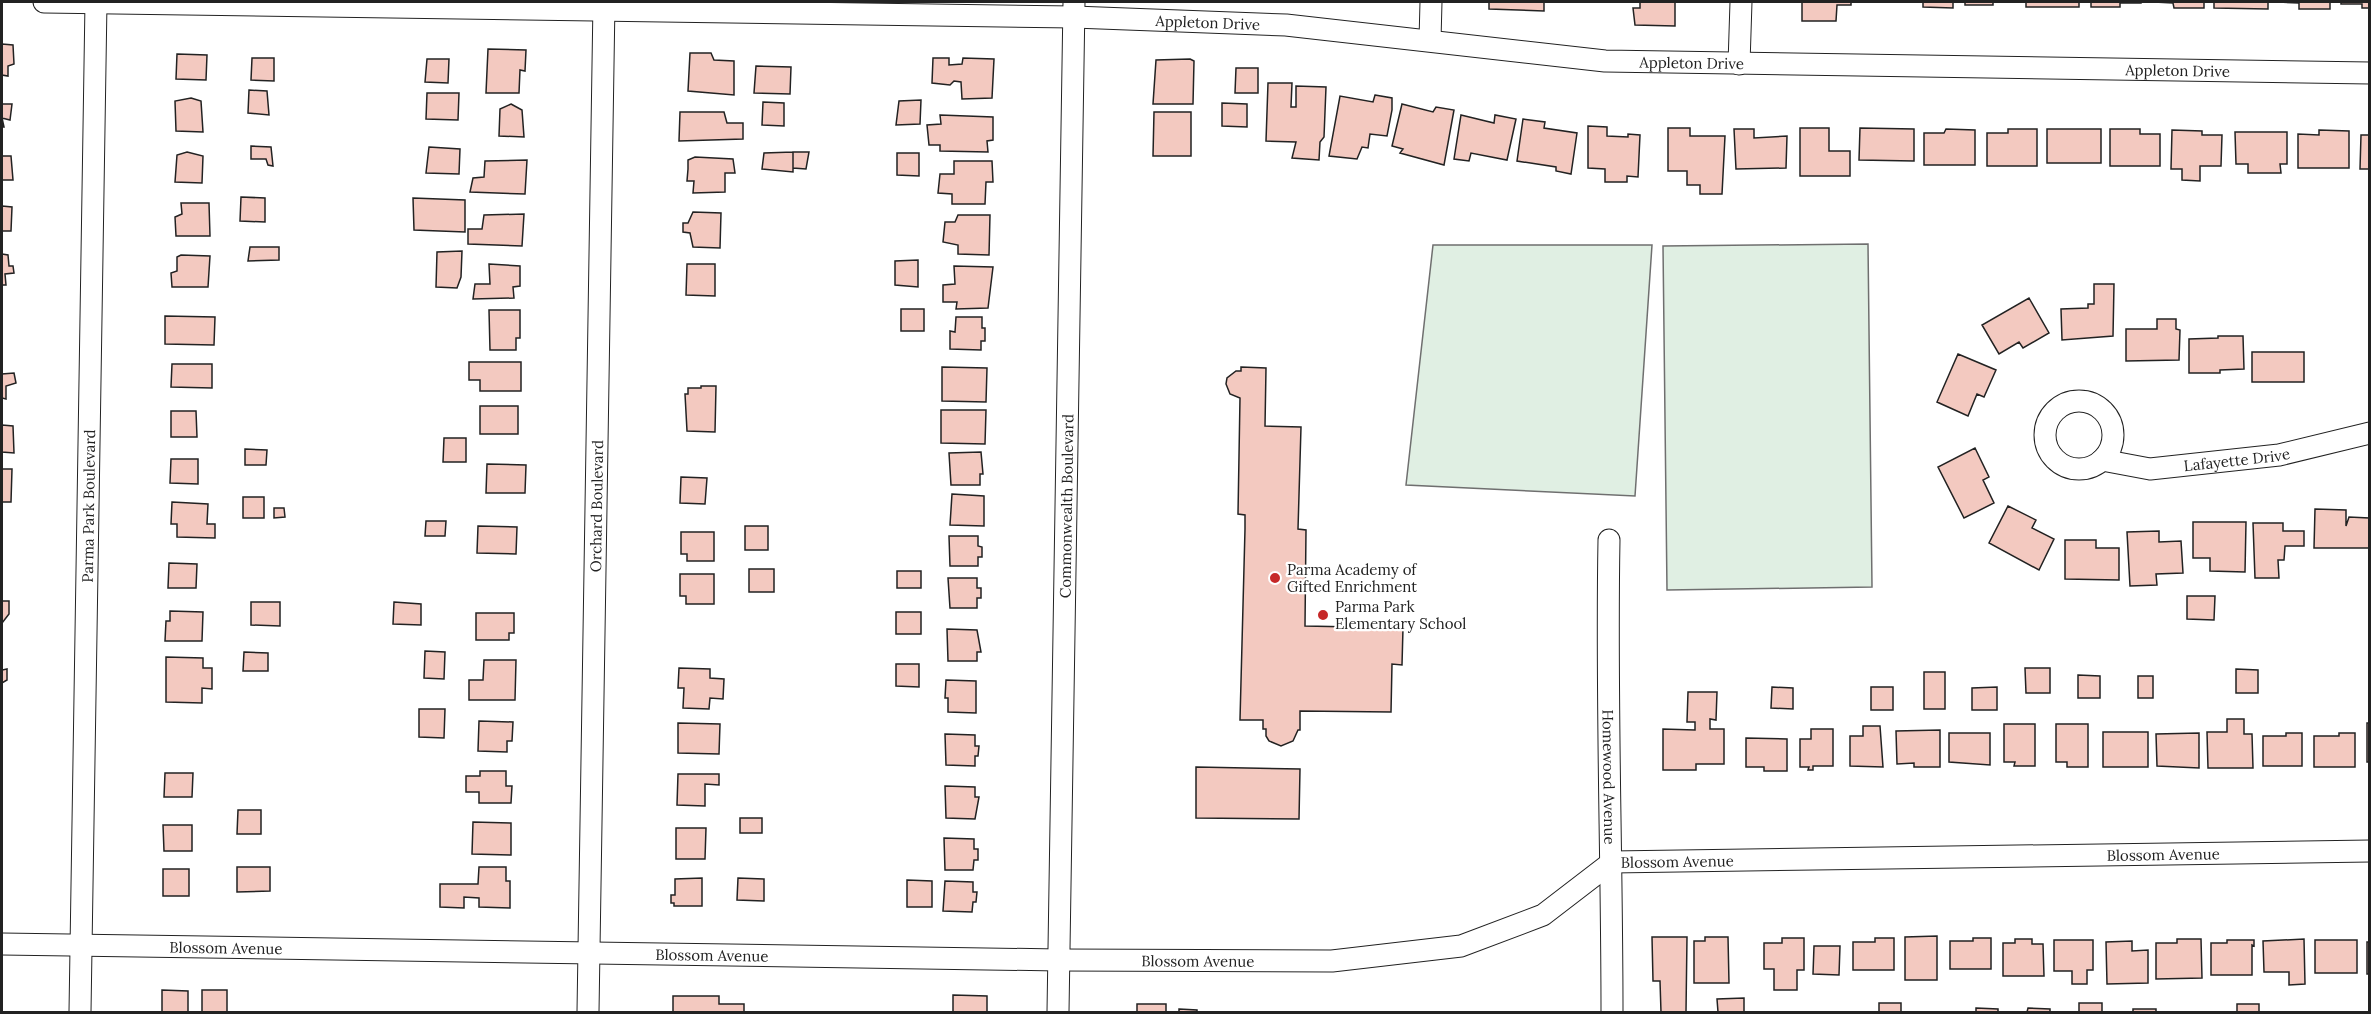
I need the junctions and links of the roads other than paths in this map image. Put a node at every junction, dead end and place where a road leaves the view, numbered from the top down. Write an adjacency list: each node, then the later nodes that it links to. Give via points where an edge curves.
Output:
1 (44, 2): 2 (street, Appleton Drive)
2 (96, 2): 5 (street, Appleton Drive); 16 (street, Parma Park Boulevard)
3 (1431, 2): 7 (street)
4 (1741, 2): 8 (street)
5 (604, 6): 6 (street, Appleton Drive); 17 (street, Orchard Boulevard)
6 (1074, 9): 7 (street, Appleton Drive); 18 (street, Commonwealth Boulevard)
7 (1430, 40): 8 (street, Appleton Drive, via 1605,61)
8 (1739, 64): 9 (street, Appleton Drive)
9 (2370, 73)
10 (2370, 433): 11 (street, Lafayette Drive, via 2279,455 2150,469)
11 (2102, 460)
12 (1609, 540): 14 (street, Homewood Avenue)
13 (2370, 851): 14 (street, Blossom Avenue)
14 (1612, 862): 18 (street, Blossom Avenue, via 1543,915 1461,946 1332,961); 22 (street, Homewood Avenue)
15 (2, 944): 16 (street, Blossom Avenue)
16 (81, 946): 17 (street, Blossom Avenue); 19 (street, Parma Park Boulevard)
17 (589, 953): 18 (street, Blossom Avenue); 20 (street, Orchard Boulevard)
18 (1059, 960): 21 (street, Commonwealth Boulevard)
19 (80, 1012)
20 (588, 1012)
21 (1058, 1012)
22 (1612, 1012)

